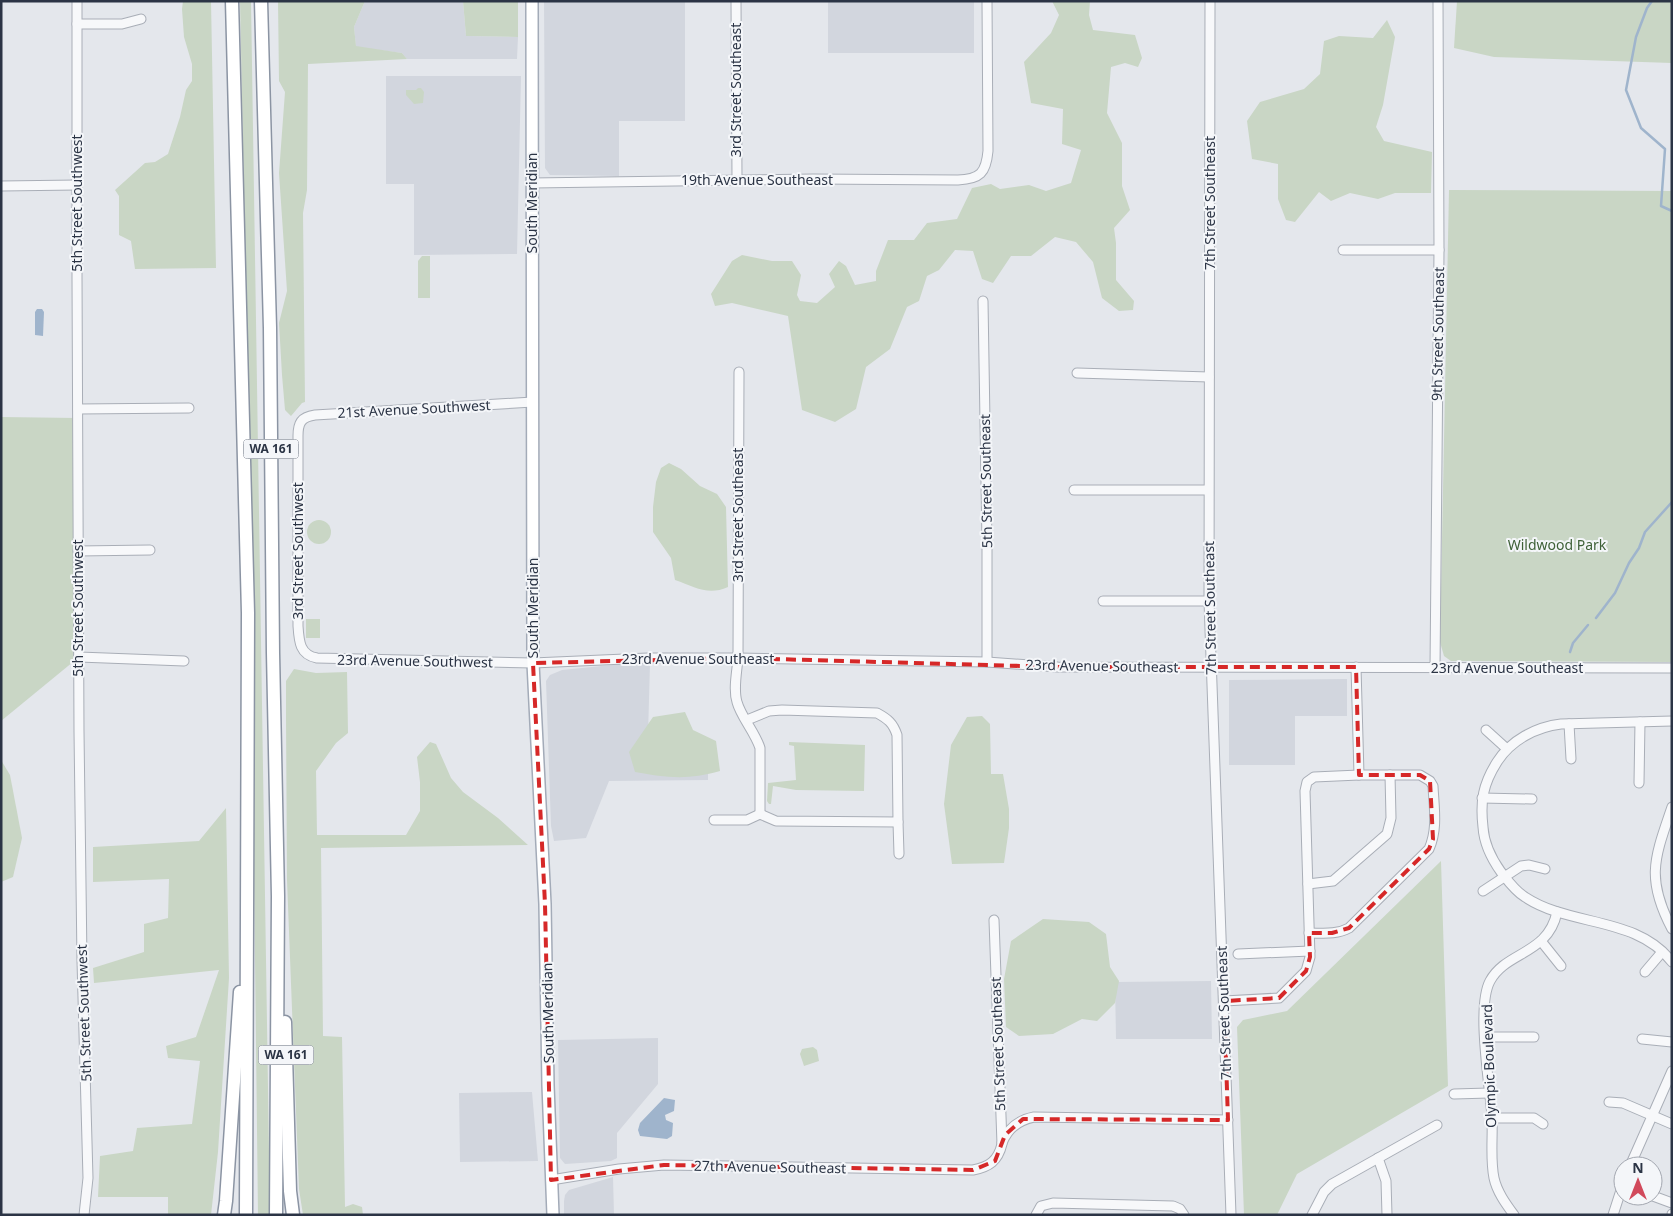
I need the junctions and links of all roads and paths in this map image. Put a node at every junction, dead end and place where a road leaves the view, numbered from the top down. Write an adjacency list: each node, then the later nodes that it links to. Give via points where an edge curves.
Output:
1 (77, 1): 10 (street, 5th Street Southwest)
2 (232, 1): 63 (highway, WA 161, via 248,613)
3 (261, 1): 62 (highway, WA 161, via 270,328)
4 (532, 1): 12 (main road, South Meridian)
5 (736, 1): 11 (street, 3rd Street Southeast)
6 (987, 1): 11 (street, 19th Avenue Southeast, via 988,151 985,167 976,178)
7 (1210, 1): 20 (street, 7th Street Southeast)
8 (1438, 1): 16 (street, 9th Street Southeast)
9 (141, 19): 10 (street, via 122,24)
10 (77, 24): 13 (street, 5th Street Southwest)
11 (737, 180): 12 (street, 19th Avenue Southeast)
12 (532, 183): 21 (main road, South Meridian)
13 (77, 185): 14 (street); 23 (street, 5th Street Southwest)
14 (1, 186)
15 (1343, 250): 16 (street)
16 (1439, 250): 39 (street, 9th Street Southeast)
17 (983, 301): 35 (street, 5th Street Southeast)
18 (739, 372): 33 (street, 3rd Street Southeast)
19 (1077, 373): 20 (street)
20 (1208, 377): 26 (street, 7th Street Southeast)
21 (533, 402): 24 (street, 21st Avenue Southwest, via 315,415 303,418); 36 (main road, South Meridian)
22 (189, 408): 23 (street)
23 (78, 409): 28 (street, 5th Street Southwest)
24 (299, 424): 31 (street, 3rd Street Southwest, via 298,616)
25 (1074, 490): 26 (street)
26 (1208, 490): 30 (street, 7th Street Southeast)
27 (150, 550): 28 (street)
28 (78, 551): 32 (street, 5th Street Southwest)
29 (1103, 601): 30 (street)
30 (1208, 601): 37 (street, 7th Street Southeast)
31 (301, 648): 36 (street, 23rd Avenue Southwest, via 307,655 317,658)
32 (79, 657): 34 (street); 96 (street, 5th Street Southwest, via 88,1178)
33 (738, 658): 35 (street, 23rd Avenue Southeast); 36 (street, 23rd Avenue Southeast); 41 (street, 3rd Street Southeast, via 736,701)
34 (184, 661)
35 (987, 662): 37 (street, 23rd Avenue Southeast)
36 (533, 663): 93 (main road, South Meridian, via 546,904)
37 (1211, 667): 38 (street, 23rd Avenue Southeast); 75 (street, 7th Street Southeast)
38 (1356, 667): 39 (street, 23rd Avenue Southeast); 48 (street)
39 (1435, 668): 40 (street, 23rd Avenue Southeast)
40 (1672, 668)
41 (747, 720): 54 (street, 3rd Street Southeast, via 760,748); 56 (street, via 769,710 877,713 887,718 897,735)
42 (1672, 721): 43 (street)
43 (1640, 722): 44 (street); 50 (street)
44 (1569, 724): 46 (street, via 1533,731); 47 (street)
45 (1486, 730): 46 (street)
46 (1507, 749): 51 (street, via 1488,777)
47 (1570, 758)
48 (1359, 774): 49 (street); 60 (street, via 1314,776 1307,782)
49 (1390, 775): 60 (street, via 1391,818 1387,834 1333,881); 67 (street, via 1420,775 1430,780 1435,828 1428,849 1349,928 1332,934)
50 (1640, 783)
51 (1482, 798): 52 (street); 59 (street, via 1485,843)
52 (1532, 799)
53 (1672, 806): 66 (street, via 1658,844 1654,873 1663,912)
54 (760, 814): 55 (street, via 747,820); 56 (street, via 776,821)
55 (714, 820)
56 (898, 822): 57 (street)
57 (899, 854)
58 (1545, 869): 59 (street, via 1525,865)
59 (1505, 877): 61 (street); 64 (street, via 1524,897)
60 (1308, 884): 67 (street)
61 (1483, 891)
62 (278, 896): 99 (highway); 100 (highway, WA 161)
63 (248, 897): 97 (highway, WA 161); 98 (highway)
64 (1557, 912): 68 (street, Olympic Boulevard, via 1553,928); 70 (street, via 1630,932)
65 (994, 920): 90 (street, 5th Street Southeast)
66 (1672, 929)
67 (1309, 933): 69 (street)
68 (1541, 941): 73 (street); 76 (street, Olympic Boulevard, via 1501,968 1490,981 1485,1008)
69 (1310, 951): 71 (street); 75 (street, via 1306,971 1279,998)
70 (1662, 952): 72 (street); 74 (street)
71 (1238, 954)
72 (1672, 962)
73 (1561, 966)
74 (1645, 972)
75 (1224, 1001): 86 (street, 7th Street Southeast)
76 (1485, 1037): 77 (street); 81 (street, Olympic Boulevard)
77 (1534, 1037)
78 (1642, 1038): 79 (street)
79 (1672, 1042)
80 (1672, 1071): 84 (street)
81 (1489, 1093): 82 (street); 85 (street, Olympic Boulevard)
82 (1454, 1094)
83 (1609, 1102): 84 (street, via 1623,1103)
84 (1652, 1116): 88 (street); 91 (street)
85 (1492, 1118): 87 (street, via 1534,1118); 105 (street, Olympic Boulevard, via 1494,1179)
86 (1228, 1120): 90 (street, via 1034,1117 1016,1123); 102 (street, 7th Street Southeast)
87 (1544, 1124)
88 (1672, 1124)
89 (1437, 1125): 92 (street)
90 (1002, 1144): 93 (street, 27th Avenue Southeast, via 1000,1153 990,1166 963,1170 664,1165)
91 (1634, 1156)
92 (1378, 1158): 103 (street, via 1332,1184); 104 (street, via 1386,1181)
93 (551, 1180): 101 (main road, South Meridian)
94 (1037, 1212): 95 (street, via 1043,1205 1054,1203 1170,1206)
95 (1182, 1212)
96 (84, 1215)
97 (224, 1215)
98 (246, 1215)
99 (276, 1215)
100 (293, 1215)
101 (553, 1215)
102 (1231, 1215)
103 (1312, 1215)
104 (1387, 1215)
105 (1514, 1215)

